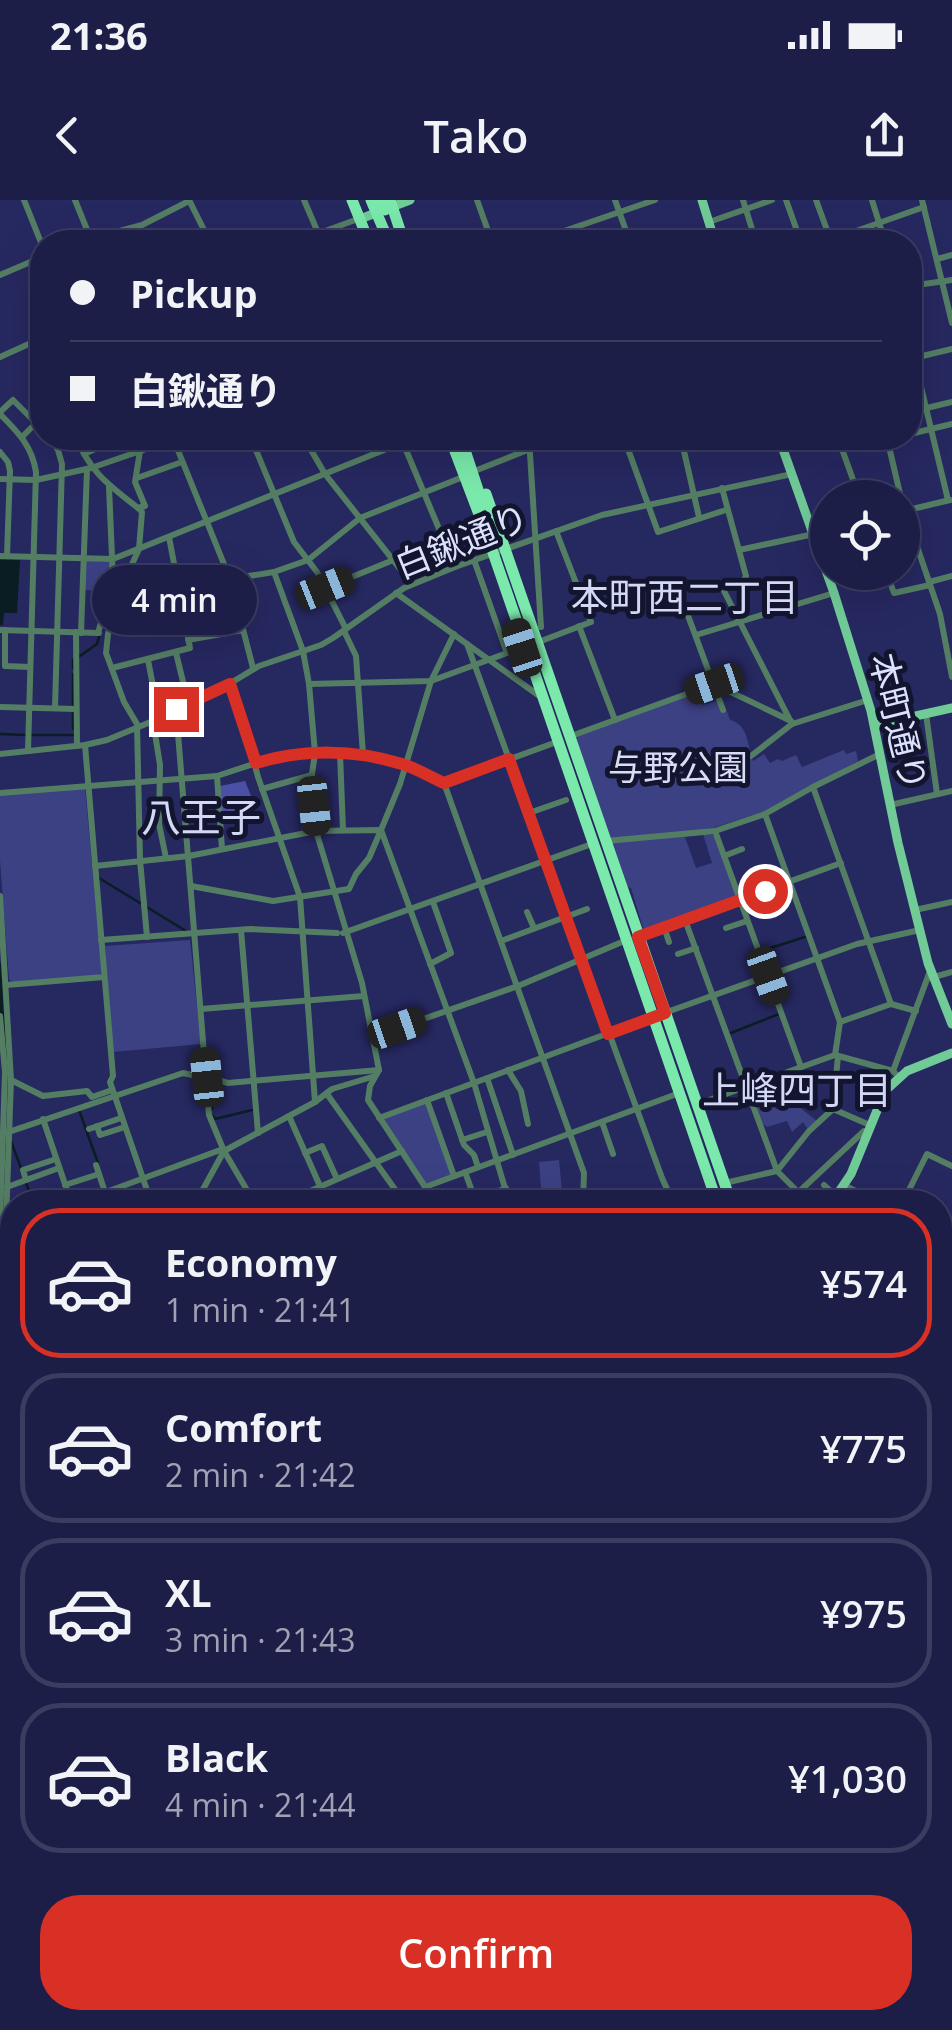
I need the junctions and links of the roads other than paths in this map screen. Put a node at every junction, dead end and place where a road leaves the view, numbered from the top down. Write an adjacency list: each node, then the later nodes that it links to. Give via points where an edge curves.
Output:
1 (24, 200): 22 (street)
2 (75, 200): 23 (street)
3 (189, 200): 24 (street); 25 (street)
4 (304, 200): 26 (street)
5 (352, 200): 19 (highway)
6 (478, 200): 31 (street)
7 (615, 200): 18 (street)
8 (655, 200): 18 (street)
9 (702, 200): 20 (main road)
10 (743, 200): 17 (street)
11 (772, 200): 17 (street)
12 (786, 200): 36 (street)
13 (816, 200): 37 (street)
14 (872, 200): 21 (street)
15 (385, 203): 19 (main road); 29 (highway); 30 (highway)
16 (923, 204): 21 (street); 41 (street)
17 (746, 210): 20 (street); 35 (street)
18 (620, 212): 32 (street); 33 (street)
19 (360, 219): 27 (street); 28 (highway)
20 (709, 222): 34 (main road)
21 (880, 224): 38 (street); 39 (street)
22 (36, 230)
23 (88, 230)
24 (125, 230)
25 (204, 230)
26 (317, 230)
27 (337, 230)
28 (364, 230)
29 (386, 230)
30 (400, 230)
31 (488, 230)
32 (567, 230)
33 (626, 230)
34 (711, 230)
35 (752, 230)
36 (797, 230)
37 (825, 230)
38 (863, 230)
39 (882, 230)
40 (952, 255): 41 (street)
41 (937, 259): 45 (street)
42 (30, 263): 43 (street)
43 (0, 275)
44 (952, 280): 45 (street)
45 (942, 281): 46 (street); 47 (street)
46 (922, 284)
47 (952, 323)
48 (30, 342): 50 (street)
49 (952, 349): 51 (street)
50 (2, 352)
51 (922, 356)
52 (922, 394): 54 (street)
53 (952, 402): 54 (street)
54 (926, 408): 55 (street); 59 (street)
55 (922, 409)
56 (0, 413): 57 (street, via 14,400); 62 (street)
57 (30, 415)
58 (952, 424): 59 (street)
59 (931, 429): 61 (street); 102 (street)
60 (30, 431): 62 (street)
61 (922, 431)
62 (22, 437): 94 (street)
63 (57, 450): 87 (street)
64 (82, 450): 83 (street)
65 (93, 450): 83 (street)
66 (141, 450): 85 (street); 93 (street)
67 (178, 450): 84 (street)
68 (256, 450): 101 (street)
69 (311, 450): 88 (street)
70 (379, 450): 88 (street)
71 (406, 450): 99 (street)
72 (462, 450): 90 (highway)
73 (466, 450): 117 (highway)
74 (468, 450): 86 (highway)
75 (518, 450): 86 (street)
76 (530, 450): 115 (street)
77 (628, 450): 103 (street)
78 (684, 450): 100 (street)
79 (783, 450): 89 (main road, 本町通り)
80 (842, 450): 95 (street)
81 (892, 450): 96 (street)
82 (0, 452): 92 (street)
83 (84, 454): 85 (street)
84 (182, 462): 93 (street); 109 (street)
85 (89, 468): 87 (street); 97 (street); 125 (street)
86 (478, 470): 117 (highway)
87 (62, 474): 94 (street); 124 (street)
88 (325, 474): 101 (street); 108 (street)
89 (792, 474): 98 (street, 白鍬通り); 110 (main road, 本町通り)
90 (462, 477): 99 (street); 120 (highway)
91 (0, 479): 92 (street)
92 (10, 479): 94 (street); 122 (street)
93 (136, 479): 105 (street, via 144,506)
94 (36, 480): 123 (street)
95 (853, 480)
96 (898, 480)
97 (109, 486): 105 (street); 126 (street)
98 (722, 488): 100 (street, 白鍬通り); 106 (street)
99 (424, 492): 108 (street); 116 (street)
100 (693, 494): 103 (street, 白鍬通り); 107 (street)
101 (274, 495): 109 (street); 127 (street)
102 (950, 500): 104 (street)
103 (648, 504): 107 (street, via 658,532); 112 (street, 白鍬通り)
104 (920, 507)
105 (138, 508): 118 (street)
106 (726, 510): 107 (street); 119 (street)
107 (699, 517)
108 (360, 518): 127 (street); 128 (street)
109 (207, 522): 114 (street); 133 (street)
110 (810, 525)
111 (469, 530): 116 (street)
112 (556, 531): 115 (street, 白鍬通り); 146 (street, via 590,622)
113 (810, 535): 119 (street)
114 (170, 537): 118 (street); 139 (street)
115 (536, 538): 117 (street, 白鍬通り); 147 (street)
116 (443, 540): 128 (street); 130 (street)
117 (496, 542): 120 (street, 白鍬通り); 191 (highway); 382 (highway)
118 (139, 549): 126 (street); 143 (street)
119 (739, 550): 145 (street, via 746,579 723,588)
120 (491, 554): 129 (street, 白鍬通り); 175 (highway)
121 (920, 555): 134 (street)
122 (4, 556): 123 (street)
123 (34, 557): 124 (street); 149 (street)
124 (59, 558): 125 (street); 152 (street)
125 (84, 558): 126 (street); 153 (street)
126 (112, 559): 154 (street)
127 (308, 560): 131 (street); 137 (street)
128 (393, 560): 135 (street); 137 (street)
129 (474, 560): 130 (street, 白鍬通り); 163 (street, via 507,653)
130 (455, 567): 135 (street, 白鍬通り)
131 (274, 572): 133 (street); 161 (street)
132 (952, 576): 134 (street)
133 (230, 578): 139 (street); 150 (street)
134 (930, 583): 136 (street); 169 (street)
135 (412, 584): 140 (street, 白鍬通り)
136 (920, 586)
137 (325, 588): 151 (street)
138 (833, 590): 141 (main road, 本町通り)
139 (180, 591): 142 (street)
140 (396, 592): 151 (street, 白鍬通り); 156 (street)
141 (834, 593): 145 (street); 176 (main road, 本町通り)
142 (182, 601): 143 (street); 158 (street)
143 (116, 605): 155 (street)
144 (687, 613): 157 (street)
145 (740, 620): 157 (street); 188 (street)
146 (580, 626): 159 (street); 187 (street)
147 (542, 627)
148 (3, 630): 149 (street); 166 (street, via 5,666)
149 (32, 630): 152 (street); 166 (street)
150 (243, 630): 158 (street); 168 (street)
151 (345, 630): 161 (street, 白鍬通り); 171 (street)
152 (57, 632): 153 (street); 180 (street)
153 (79, 632): 154 (street); 181 (street)
154 (98, 633): 155 (street)
155 (108, 634): 167 (street)
156 (454, 634): 160 (street); 170 (street)
157 (696, 635): 174 (street)
158 (188, 640): 162 (street, via 190,648)
159 (541, 641)
160 (467, 644): 163 (street); 165 (street)
161 (303, 651): 168 (street, 白鍬通り); 173 (street)
162 (176, 653): 164 (street); 177 (street)
163 (490, 659): 165 (street); 175 (street)
164 (148, 660): 167 (street); 186 (street)
165 (475, 664): 170 (street); 201 (street)
166 (30, 667): 179 (street)
167 (112, 668): 190 (street)
168 (253, 668): 172 (street, 白鍬通り)
169 (952, 677)
170 (431, 681): 171 (street); 203 (street)
171 (358, 683): 173 (street); 198 (street)
172 (230, 684): 177 (street, 白鍬通り); 202 (street)
173 (309, 684): 195 (street)
174 (714, 684): 184 (street); 187 (street); 188 (street)
175 (538, 695): 192 (highway)
176 (868, 700): 188 (street); 189 (main road, 本町通り)
177 (188, 702): 183 (street, 白鍬通り)
178 (0, 706): 179 (street)
179 (29, 707): 180 (street); 194 (street)
180 (55, 708): 181 (street)
181 (76, 708): 193 (street)
182 (952, 708): 185 (main road)
183 (176, 709): 186 (street, 白鍬通り); 206 (street)
184 (723, 710)
185 (926, 714): 189 (main road); 215 (street)
186 (156, 720): 190 (street, 白鍬通り); 207 (street)
187 (614, 720): 191 (street)
188 (792, 723): 200 (street)
189 (875, 726): 199 (main road, 本町通り)
190 (137, 728): 193 (street, 白鍬通り); 208 (street)
191 (570, 736): 225 (highway)
192 (554, 743): 201 (street); 226 (highway)
193 (81, 745): 194 (street, 白鍬通り); 210 (street)
194 (28, 751): 197 (street, 白鍬通り)
195 (315, 752): 196 (street); 202 (street); 204 (street)
196 (340, 753): 198 (street); 220 (street)
197 (0, 754)
198 (363, 754): 203 (street)
199 (880, 754): 211 (street); 217 (main road, 本町通り)
200 (751, 756)
201 (509, 759): 209 (street); 218 (street)
202 (256, 763): 205 (street); 212 (street)
203 (405, 764): 209 (street); 221 (street)
204 (312, 775): 212 (street); 222 (street)
205 (218, 776): 206 (street); 227 (street)
206 (182, 779): 207 (street); 229 (street)
207 (160, 780): 208 (street); 231 (street)
208 (138, 782): 210 (street); 232 (street)
209 (444, 783): 237 (street)
210 (88, 786): 214 (street); 235 (street)
211 (813, 786): 219 (street); 234 (street)
212 (262, 789): 224 (street)
213 (952, 791): 215 (street)
214 (0, 794)
215 (937, 794): 217 (street)
216 (566, 800): 218 (street)
217 (890, 804): 247 (main road, 本町通り)
218 (529, 814): 233 (street)
219 (765, 814): 223 (street); 236 (street)
220 (343, 830): 221 (street); 222 (street)
221 (381, 830): 239 (street, via 349,890); 246 (street)
222 (316, 831): 224 (street); 239 (street)
223 (715, 832): 225 (street); 230 (street)
224 (280, 838): 227 (street); 241 (street)
225 (606, 841): 262 (highway)
226 (589, 845): 233 (street); 266 (highway)
227 (222, 849): 229 (street)
228 (742, 849): 230 (street)
229 (188, 856): 231 (street); 238 (street)
230 (724, 856): 242 (street)
231 (166, 858): 232 (street)
232 (140, 860): 235 (street); 261 (street)
233 (546, 861): 237 (street); 249 (street)
234 (841, 864): 236 (street); 264 (street)
235 (96, 866): 263 (street)
236 (790, 882): 242 (street); 274 (street)
237 (480, 885): 243 (street); 265 (street)
238 (191, 886): 241 (street, via 272,901); 258 (street)
239 (334, 892): 241 (street); 259 (street)
240 (0, 896): 270 (street)
241 (300, 897): 257 (street)
242 (740, 900): 250 (street); 251 (street)
243 (433, 902): 246 (street); 277 (street, via 451,952)
244 (952, 902): 247 (street)
245 (586, 909): 249 (street)
246 (411, 910): 259 (street); 277 (street)
247 (915, 910): 256 (main road, 本町通り)
248 (528, 912): 253 (street)
249 (566, 916): 253 (street); 273 (street)
250 (684, 920): 252 (street); 269 (street)
251 (748, 925): 254 (street); 260 (street); 268 (street)
252 (664, 927): 262 (street); 267 (street)
253 (534, 928): 265 (street)
254 (726, 928)
255 (241, 930): 257 (street); 258 (street); 288 (street)
256 (920, 930): 264 (street); 279 (main road, 本町通り)
257 (302, 931): 259 (street); 286 (street)
258 (195, 933): 261 (street); 289 (street)
259 (341, 933): 285 (street)
260 (738, 934)
261 (148, 937): 263 (street)
262 (638, 937): 292 (highway)
263 (102, 940): 281 (street)
264 (870, 940): 274 (street); 287 (street)
265 (501, 941): 283 (street)
266 (622, 942): 273 (street); 294 (highway)
267 (669, 942)
268 (756, 946): 271 (street); 280 (street)
269 (696, 948): 272 (street); 276 (street)
270 (2, 949): 282 (street)
271 (743, 951)
272 (678, 954)
273 (580, 958): 283 (street); 298 (street)
274 (817, 958): 280 (street); 295 (street)
275 (712, 960): 276 (street)
276 (701, 963): 284 (street)
277 (430, 964): 290 (street)
278 (952, 972): 279 (street)
279 (932, 974): 291 (street); 296 (main road, 本町通り)
280 (768, 976): 284 (street); 303 (street)
281 (105, 977): 282 (street); 314 (street)
282 (6, 985): 297 (street)
283 (518, 986): 290 (street); 302 (street)
284 (714, 995): 292 (street); 313 (street)
285 (364, 996): 286 (street); 299 (street)
286 (308, 1000): 288 (street); 307 (street)
287 (892, 1004): 291 (street); 295 (street)
288 (248, 1005): 289 (street); 311 (street)
289 (201, 1009): 309 (street)
290 (448, 1010): 299 (street); 312 (street)
291 (916, 1011): 308 (street)
292 (665, 1013): 294 (street); 320 (highway)
293 (0, 1016): 297 (street)
294 (648, 1019): 298 (street); 317 (highway)
295 (840, 1022): 301 (street)
296 (952, 1024)
297 (4, 1025): 305 (street)
298 (608, 1034): 302 (street); 321 (street)
299 (372, 1038): 306 (street)
300 (952, 1054): 308 (main road)
301 (837, 1056): 303 (street); 308 (street); 322 (street)
302 (542, 1058): 304 (street); 335 (street)
303 (800, 1067): 313 (street)
304 (508, 1070): 310 (street); 328 (street, via 521,1090)
305 (6, 1073): 314 (street, via 43,1096); 334 (street)
306 (378, 1073): 307 (street); 316 (street); 325 (street, via 368,1100)
307 (314, 1077): 311 (street); 319 (street)
308 (895, 1077): 331 (main road)
309 (207, 1078): 311 (street); 314 (street, via 183,1072); 337 (street, via 210,1115)
310 (486, 1078): 312 (street); 341 (street)
311 (254, 1081): 332 (street)
312 (474, 1083): 315 (street); 333 (street)
313 (746, 1087): 320 (street); 350 (street)
314 (113, 1093): 324 (street); 326 (street)
315 (446, 1093): 318 (street); 336 (street)
316 (327, 1094): 319 (street); 345 (street)
317 (674, 1095): 321 (street); 381 (highway)
318 (427, 1100): 325 (street); 353 (street)
319 (316, 1102): 323 (street)
320 (697, 1105): 383 (highway)
321 (636, 1109): 327 (street); 380 (street)
322 (833, 1109): 331 (street); 350 (street)
323 (289, 1116): 332 (street); 339 (street)
324 (122, 1118): 330 (street); 330 (street, via 93,1128 100,1135)
325 (379, 1118): 338 (street)
326 (43, 1120): 334 (street); 342 (street)
327 (602, 1122): 335 (street); 340 (street)
328 (528, 1124)
329 (0, 1125): 334 (street)
330 (124, 1127): 354 (street)
331 (870, 1128): 358 (main road); 385 (street)
332 (258, 1132): 337 (street)
333 (488, 1132): 336 (street); 344 (street)
334 (4, 1134): 343 (street); 361 (street)
335 (570, 1134): 341 (street); 379 (street)
336 (462, 1140): 348 (street)
337 (224, 1150): 354 (street); 371 (street); 372 (street)
338 (402, 1151): 345 (street); 363 (street)
339 (305, 1153): 356 (street, via 322,1146); 362 (street)
340 (613, 1154)
341 (512, 1155): 344 (street)
342 (56, 1159): 349 (street); 355 (street, via 23,1170)
343 (1, 1160): 365 (street)
344 (496, 1161): 348 (street); 364 (street)
345 (376, 1162): 356 (street); 375 (street)
346 (96, 1165): 352 (street)
347 (952, 1166): 389 (street, via 927,1154)
348 (478, 1167): 351 (street)
349 (59, 1168): 355 (street); 359 (street)
350 (777, 1171): 357 (street); 384 (street)
351 (465, 1172): 353 (street); 377 (street)
352 (99, 1174): 359 (street); 368 (street)
353 (454, 1176): 363 (street)
354 (142, 1178): 369 (street); 370 (street)
355 (26, 1180): 361 (street)
356 (337, 1180): 362 (street)
357 (729, 1182)
358 (844, 1185): 387 (main road); 388 (street)
359 (65, 1186): 367 (street)
360 (824, 1186): 386 (street)
361 (7, 1187): 366 (street)
362 (320, 1187): 373 (street); 374 (street)
363 (425, 1187): 376 (street)
364 (506, 1188): 378 (street)
365 (2, 1190)
366 (7, 1190)
367 (66, 1190)
368 (104, 1190)
369 (110, 1190)
370 (146, 1190)
371 (202, 1190)
372 (247, 1190)
373 (313, 1190)
374 (321, 1190)
375 (396, 1190)
376 (427, 1190)
377 (472, 1190)
378 (501, 1190)
379 (583, 1190)
380 (668, 1190)
381 (716, 1190)
382 (717, 1190)
383 (718, 1190)
384 (796, 1190)
385 (802, 1190)
386 (827, 1190)
387 (841, 1190)
388 (853, 1190)
389 (908, 1190)

